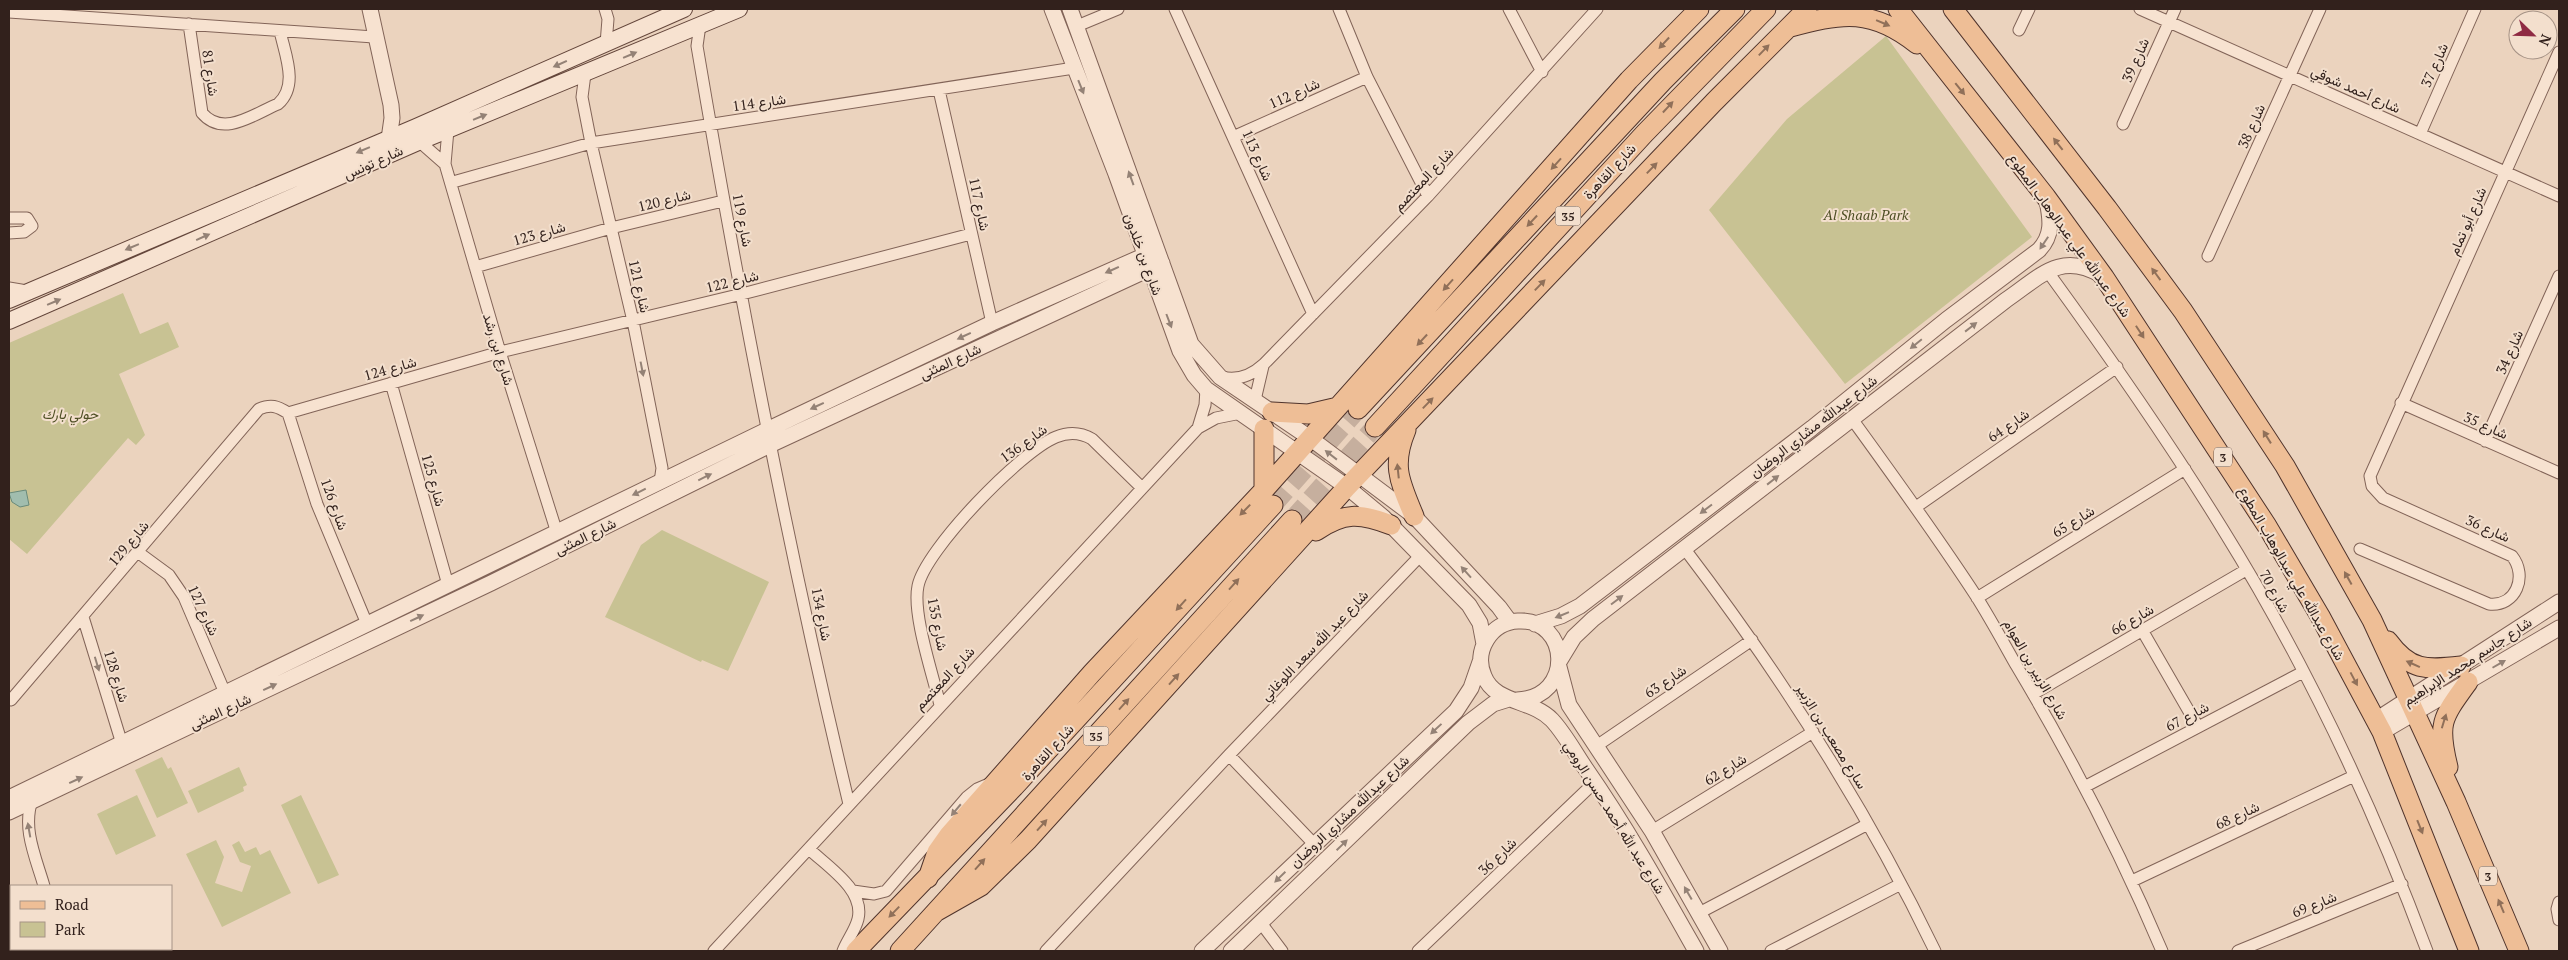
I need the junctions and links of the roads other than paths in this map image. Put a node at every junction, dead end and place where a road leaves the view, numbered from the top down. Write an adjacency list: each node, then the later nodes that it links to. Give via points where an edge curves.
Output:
1 (370, 9): 36 (street, شارع ابن رشد)
2 (684, 9): 34 (main road, شارع تونس)
3 (739, 9): 28 (main road, شارع تونس)
4 (1052, 9): 41 (street, شارع بن خلدون)
5 (1070, 9): 29 (street, شارع بن خلدون)
6 (1118, 9): 29 (street)
7 (1175, 9): 55 (street, شارع 113)
8 (1339, 9): 45 (street)
9 (1510, 9): 42 (street)
10 (1597, 9): 42 (street, شارع المعتصم)
11 (1699, 9): 93 (main road, one-way to 93, via 1629,80)
12 (1735, 9): 94 (main road, شارع القاهرة / 35, one-way to 94, via 1663,81)
13 (1766, 9): 100 (main road, شارع القاهرة / 35, one-way to 13, via 1664,111)
14 (1807, 9): 30 (main road)
15 (1898, 9): 40 (main road, شارع عبدالله علي عبدالوهاب المطوع / 3)
16 (1953, 9): 33 (main road, 3)
17 (1958, 9): 33 (main road)
18 (2029, 9): 31 (street)
19 (2140, 9): 26 (street, شارع أحمد شوقي)
20 (2175, 9): 26 (street, شارع 39)
21 (2320, 9): 44 (street, شارع 38)
22 (2475, 9): 54 (street, شارع 37)
23 (9, 12): 24 (street)
24 (72, 13): 27 (street)
25 (606, 14): 34 (street); 37 (street)
26 (2169, 22): 44 (street, شارع أحمد شوقي); 51 (street, شارع 39)
27 (189, 24): 32 (street); 32 (street, شارع 81, via 202,113 209,122 229,126 285,98 290,78)
28 (700, 26): 35 (main road, شارع تونس); 38 (street, شارع 119)
29 (1077, 26): 70 (street, شارع بن خلدون, one-way to 29)
30 (1785, 29): 40 (main road, one-way to 40, via 1834,16 1861,16 1900,31); 99 (main road, one-way to 30)
31 (2019, 30)
32 (280, 31): 36 (street)
33 (1972, 31): 135 (main road, 3, one-way to 33, via 2285,466 2235,388 2113,216)
34 (627, 34): 37 (main road, شارع تونس)
35 (681, 34): 38 (street); 43 (main road, شارع تونس, one-way to 35)
36 (374, 36): 49 (street, شارع ابن رشد)
37 (606, 44): 53 (main road, شارع تونس, one-way to 53)
38 (697, 46): 50 (street, شارع 119)
39 (2559, 52): 59 (street, شارع أبو تمام)
40 (1938, 62): 63 (main road, شارع عبدالله علي عبدالوهاب المطوع / 3, one-way to 63)
41 (1074, 68): 47 (street, شارع 114); 70 (street, شارع بن خلدون, one-way to 70)
42 (1542, 72): 61 (street, شارع المعتصم)
43 (585, 74): 46 (main road, شارع تونس); 48 (street, شارع 121)
44 (2290, 76): 54 (street, شارع أحمد شوقي); 69 (street, شارع 38)
45 (1367, 77): 55 (street, شارع 112); 61 (street)
46 (565, 82): 48 (street); 52 (main road, شارع تونس, one-way to 46)
47 (940, 90): 50 (street, شارع 114); 68 (street, شارع 117)
48 (582, 97): 57 (street, شارع 121)
49 (391, 105): 53 (street, شارع ابن رشد); 56 (street, شارع ابن رشد)
50 (710, 124): 57 (street, شارع 114); 64 (street, شارع 119)
51 (2123, 124)
52 (448, 130): 53 (main road, شارع تونس); 58 (street, شارع ابن رشد)
53 (418, 134): 56 (main road, شارع تونس); 58 (street, شارع ابن رشد); 82 (main road, شارع تونس, one-way to 53)
54 (2420, 134): 59 (street, شارع أحمد شوقي)
55 (1234, 137): 81 (street, شارع 113)
56 (389, 138): 77 (main road, شارع تونس, one-way to 77)
57 (591, 143): 60 (street, شارع 114); 66 (street, شارع 121)
58 (446, 164): 60 (street, شارع ابن رشد)
59 (2505, 172): 62 (street, شارع أحمد شوقي); 92 (street, شارع أبو تمام)
60 (453, 182): 71 (street, شارع ابن رشد)
61 (1428, 196): 81 (street, شارع المعتصم)
62 (2559, 196)
63 (2046, 197): 74 (main road, شارع عبدالله علي عبدالوهاب المطوع / 3); 75 (street, شارع عبدالله مشاري الروضان, one-way to 75, via 2051,221 2047,240 2039,250)
64 (723, 201): 66 (street, شارع 120); 78 (street, شارع 119)
65 (9, 218): 67 (street, via 22,216 32,224 27,231)
66 (611, 228): 71 (street, شارع 123); 83 (street, شارع 121)
67 (9, 233)
68 (971, 234): 78 (street, شارع 122); 84 (street, شارع 117)
69 (2208, 256)
70 (1153, 259): 84 (street, شارع المثنى, one-way to 84); 88 (street, شارع بن خلدون, via 1191,344); 90 (street, شارع بن خلدون, one-way to 90, via 1184,360); 104 (street, شارع المثنى)
71 (475, 267): 85 (street, شارع ابن رشد)
72 (2048, 272): 74 (street, شارع عبدالله مشاري الروضان, via 2077,264); 80 (street, شارع عبدالله مشاري الروضان); 87 (street, شارع 70)
73 (2559, 276): 103 (street, شارع 34)
74 (2104, 277): 157 (main road, شارع عبدالله علي عبدالوهاب المطوع / 3, one-way to 157, via 2267,526)
75 (1998, 281): 80 (street, via 2006,288); 110 (street, شارع عبدالله مشاري الروضان, one-way to 110)
76 (9, 288): 77 (street)
77 (31, 291): 79 (main road, شارع تونس)
78 (742, 294): 83 (street, شارع 122); 102 (street, شارع 119)
79 (9, 300)
80 (2006, 300): 97 (street, شارع عبدالله مشاري الروضان, one-way to 80)
81 (1313, 314): 86 (street, شارع المعتصم)
82 (9, 321)
83 (633, 321): 85 (street, شارع 122); 108 (street, شارع 121, one-way to 108, via 662,468)
84 (992, 323): 102 (street, شارع المثنى, one-way to 102)
85 (500, 352): 89 (street, شارع 124); 119 (street, شارع ابن رشد)
86 (1264, 364): 88 (street, شارع المعتصم, via 1241,378); 91 (street, شارع المعتصم)
87 (2117, 367): 106 (street, شارع 70); 115 (street, شارع 64)
88 (1220, 377): 91 (street, شارع بن خلدون)
89 (391, 383): 95 (street, شارع 124); 126 (street, شارع 125)
90 (1206, 389): 96 (street, شارع بن خلدون); 101 (street, شارع المعتصم)
91 (1254, 400): 98 (street, شارع بن خلدون)
92 (2401, 403): 103 (street, شارع 35); 122 (street, شارع 36, via 2372,468 2370,480 2375,490 2388,500 2506,551 2520,568 2520,579 2507,600 2489,604)
93 (1338, 408): 98 (main road); 105 (main road)
94 (1358, 409)
95 (288, 413): 123 (street, شارع 129, via 276,406 259,409); 137 (street, شارع 126, via 317,504)
96 (1241, 413): 98 (street, شارع بن خلدون); 101 (street, شارع المعتصم, via 1216,418)
97 (1852, 419): 113 (street, شارع عبدالله مشاري الروضان, one-way to 97); 115 (street, شارع الزبير بن العوام)
98 (1268, 420): 105 (street, شارع بن خلدون); 114 (main road)
99 (1408, 424): 109 (main road); 116 (main road, one-way to 99, via 1397,467)
100 (1375, 427)
101 (1198, 428): 112 (street, شارع المعتصم)
102 (769, 429): 104 (street, شارع 134); 108 (street, شارع المثنى)
103 (2485, 441): 107 (street, شارع 35)
104 (772, 444): 170 (street, شارع المثنى, one-way to 104, via 491,583); 174 (street, شارع 134, via 821,687)
105 (1304, 445): 109 (street); 114 (main road)
106 (2185, 469): 125 (street, شارع 70); 128 (street, شارع 65)
107 (2559, 473)
108 (660, 482): 119 (street, شارع المثنى, one-way to 119)
109 (1352, 482): 116 (street); 118 (street); 120 (main road)
110 (1740, 483): 113 (street, via 1738,494 1744,498); 129 (street, شارع عبدالله مشاري الروضان, one-way to 129)
111 (994, 484): 112 (street, شارع 136, via 1048,441 1077,433 1096,442); 152 (street, شارع 135, via 931,559 918,586 918,612)
112 (1140, 487): 152 (street, شارع المعتصم)
113 (1751, 497): 121 (street, شارع عبدالله مشاري الروضان)
114 (1269, 498): 165 (main road, one-way to 165, via 1092,673); 181 (main road, شارع القاهرة / 35, one-way to 181)
115 (1916, 507): 128 (street, شارع الزبير بن العوام)
116 (1414, 516): 127 (street, one-way to 116)
117 (1292, 520): 188 (main road, شارع القاهرة / 35, one-way to 117)
118 (1391, 525): 120 (main road, via 1370,517 1345,516); 124 (street)
119 (556, 533): 126 (street, شارع المثنى)
120 (1300, 541): 188 (main road, one-way to 120, via 981,886 1008,861)
121 (1684, 548): 133 (street, شارع عبدالله مشاري الروضان, one-way to 121); 142 (street, سارع مصعب بن الزبير)
122 (2360, 549)
123 (138, 553): 132 (street, شارع 129); 148 (street, شارع 127, via 169,576 184,597)
124 (1420, 556): 130 (street); 163 (street, شارع عبد الله سعد اللوغاني)
125 (2246, 570): 140 (street, شارع 66); 146 (street, شارع 70)
126 (448, 585): 137 (street, شارع المثنى)
127 (1483, 591): 130 (street, via 1479,602); 136 (street)
128 (1977, 598): 149 (street, شارع الزبير بن العوام)
129 (1585, 602): 133 (street, via 1582,613); 138 (street, شارع عبدالله مشاري الروضان, one-way to 138, via 1561,616)
130 (1469, 605): 143 (street, via 1480,623)
131 (2558, 608): 134 (street, شارع جاسم محمد الإبراهيم)
132 (83, 617): 151 (street, شارع 129); 161 (street, شارع 128, one-way to 161)
133 (1593, 619): 145 (street, شارع عبدالله مشاري الروضان, via 1574,637)
134 (2532, 619): 141 (street, via 2543,626); 147 (street, شارع جاسم محمد الإبراهيم)
135 (2372, 620): 147 (main road, one-way to 135, via 2412,664 2396,652); 153 (main road, 3)
136 (1510, 622): 138 (street); 143 (street, via 1494,630)
137 (367, 624): 148 (street, شارع المثنى)
138 (1535, 624): 145 (street, via 1553,638)
139 (2559, 628): 141 (street, شارع جاسم محمد الإبراهيم)
140 (2142, 630): 149 (street, شارع 66); 158 (street)
141 (2544, 638): 147 (street, شارع جاسم محمد الإبراهيم, one-way to 141)
142 (1752, 640): 160 (street, سارع مصعب بن الزبير); 162 (street, شارع 63)
143 (1484, 644): 144 (street)
144 (1480, 660): 150 (street, via 1488,684 1494,691); 154 (street, شارع عبدالله مشاري الروضان, via 1471,688)
145 (1559, 662): 150 (street, via 1548,688 1534,697); 155 (street, شارع عبد الله أحمد حسن الرومي, via 1564,692)
146 (2302, 672): 158 (street, شارع 67); 164 (street, شارع 70)
147 (2464, 674): 153 (street, شارع جاسم محمد الإبراهيم); 172 (main road, one-way to 147, via 2441,740 2447,712)
148 (225, 693): 161 (street, شارع المثنى)
149 (2033, 694): 168 (street, شارع الزبير بن العوام)
150 (1513, 699): 156 (street, شارع عبدالله مشاري الروضان, via 1493,704); 159 (street, شارع عبد الله أحمد حسن الرومي, via 1542,712)
151 (12, 700)
152 (940, 705): 174 (street, شارع المعتصم)
153 (2411, 706): 157 (street, شارع جاسم محمد الإبراهيم); 172 (main road, 3)
154 (1456, 711): 156 (street, via 1466,713); 167 (street, شارع عبدالله مشاري الروضان, one-way to 167)
155 (1575, 716): 159 (street, via 1565,712 1560,714 1557,721); 162 (street, شارع عبد الله أحمد حسن الرومي)
156 (1468, 724): 171 (street, شارع عبدالله مشاري الروضان)
157 (2379, 726): 208 (main road, شارع عبدالله علي عبدالوهاب المطوع / 3, one-way to 208)
158 (2198, 727): 168 (street, شارع 67)
159 (1559, 729): 166 (street, شارع عبد الله أحمد حسن الرومي)
160 (1813, 732): 177 (street, سارع مصعب بن الزبير); 178 (street, شارع 62)
161 (122, 744): 169 (street, شارع المثنى)
162 (1596, 747): 178 (street, شارع عبد الله أحمد حسن الرومي)
163 (1228, 755): 179 (street); 196 (street, شارع عبد الله سعد اللوغاني)
164 (2354, 776): 182 (street, شارع 68); 184 (street, شارع 70)
165 (995, 782): 181 (main road, via 942,843); 186 (street, one-way to 186, via 967,797 886,891 874,894)
166 (1595, 782): 200 (street, شارع 36); 201 (street, شارع عبد الله أحمد حسن الرومي, via 1636,845)
167 (1378, 785): 171 (street, via 1381,799); 173 (street, شارع عبدالله مشاري الروضان)
168 (2086, 786): 182 (street, شارع الزبير بن العوام)
169 (9, 798)
170 (32, 800): 175 (street, شارع المثنى); 185 (street, one-way to 170, via 28,824)
171 (1388, 801): 176 (street, شارع عبدالله مشاري الروضان)
172 (2456, 802): 209 (main road, 3, one-way to 172)
173 (1358, 803): 176 (street, via 1370,811); 179 (street, شارع عبدالله مشاري الروضان)
174 (849, 804): 180 (street, شارع المعتصم)
175 (9, 812)
176 (1369, 819): 191 (street, شارع عبدالله مشاري الروضان, one-way to 176)
177 (1868, 824): 183 (street, سارع مصعب بن الزبير); 189 (street)
178 (1652, 831): 189 (street, شارع عبد الله أحمد حسن الرومي, one-way to 178)
179 (1314, 844): 197 (street, شارع عبدالله مشاري الروضان, one-way to 197)
180 (809, 849): 186 (street); 192 (street, شارع المعتصم)
181 (928, 878): 194 (main road, شارع القاهرة / 35, one-way to 194)
182 (2132, 881): 205 (street, شارع الزبير بن العوام)
183 (1901, 884): 203 (street); 204 (street, سارع مصعب بن الزبير)
184 (2402, 884): 206 (street, شارع 69); 207 (street, شارع 70)
185 (44, 885)
186 (853, 891): 193 (street, via 858,918)
187 (2559, 902): 190 (street)
188 (937, 910): 195 (main road, شارع القاهرة / 35)
189 (1699, 913): 202 (street, شارع عبد الله أحمد حسن الرومي)
190 (2559, 920)
191 (1261, 923): 198 (street, شارع عبدالله مشاري الروضان); 199 (street)
192 (714, 951)
193 (843, 951)
194 (856, 951)
195 (900, 951)
196 (1046, 951)
197 (1202, 951)
198 (1231, 951)
199 (1282, 951)
200 (1418, 951)
201 (1696, 951)
202 (1720, 951)
203 (1771, 951)
204 (1935, 951)
205 (2162, 951)
206 (2238, 951)
207 (2426, 951)
208 (2469, 951)
209 (2519, 951)

